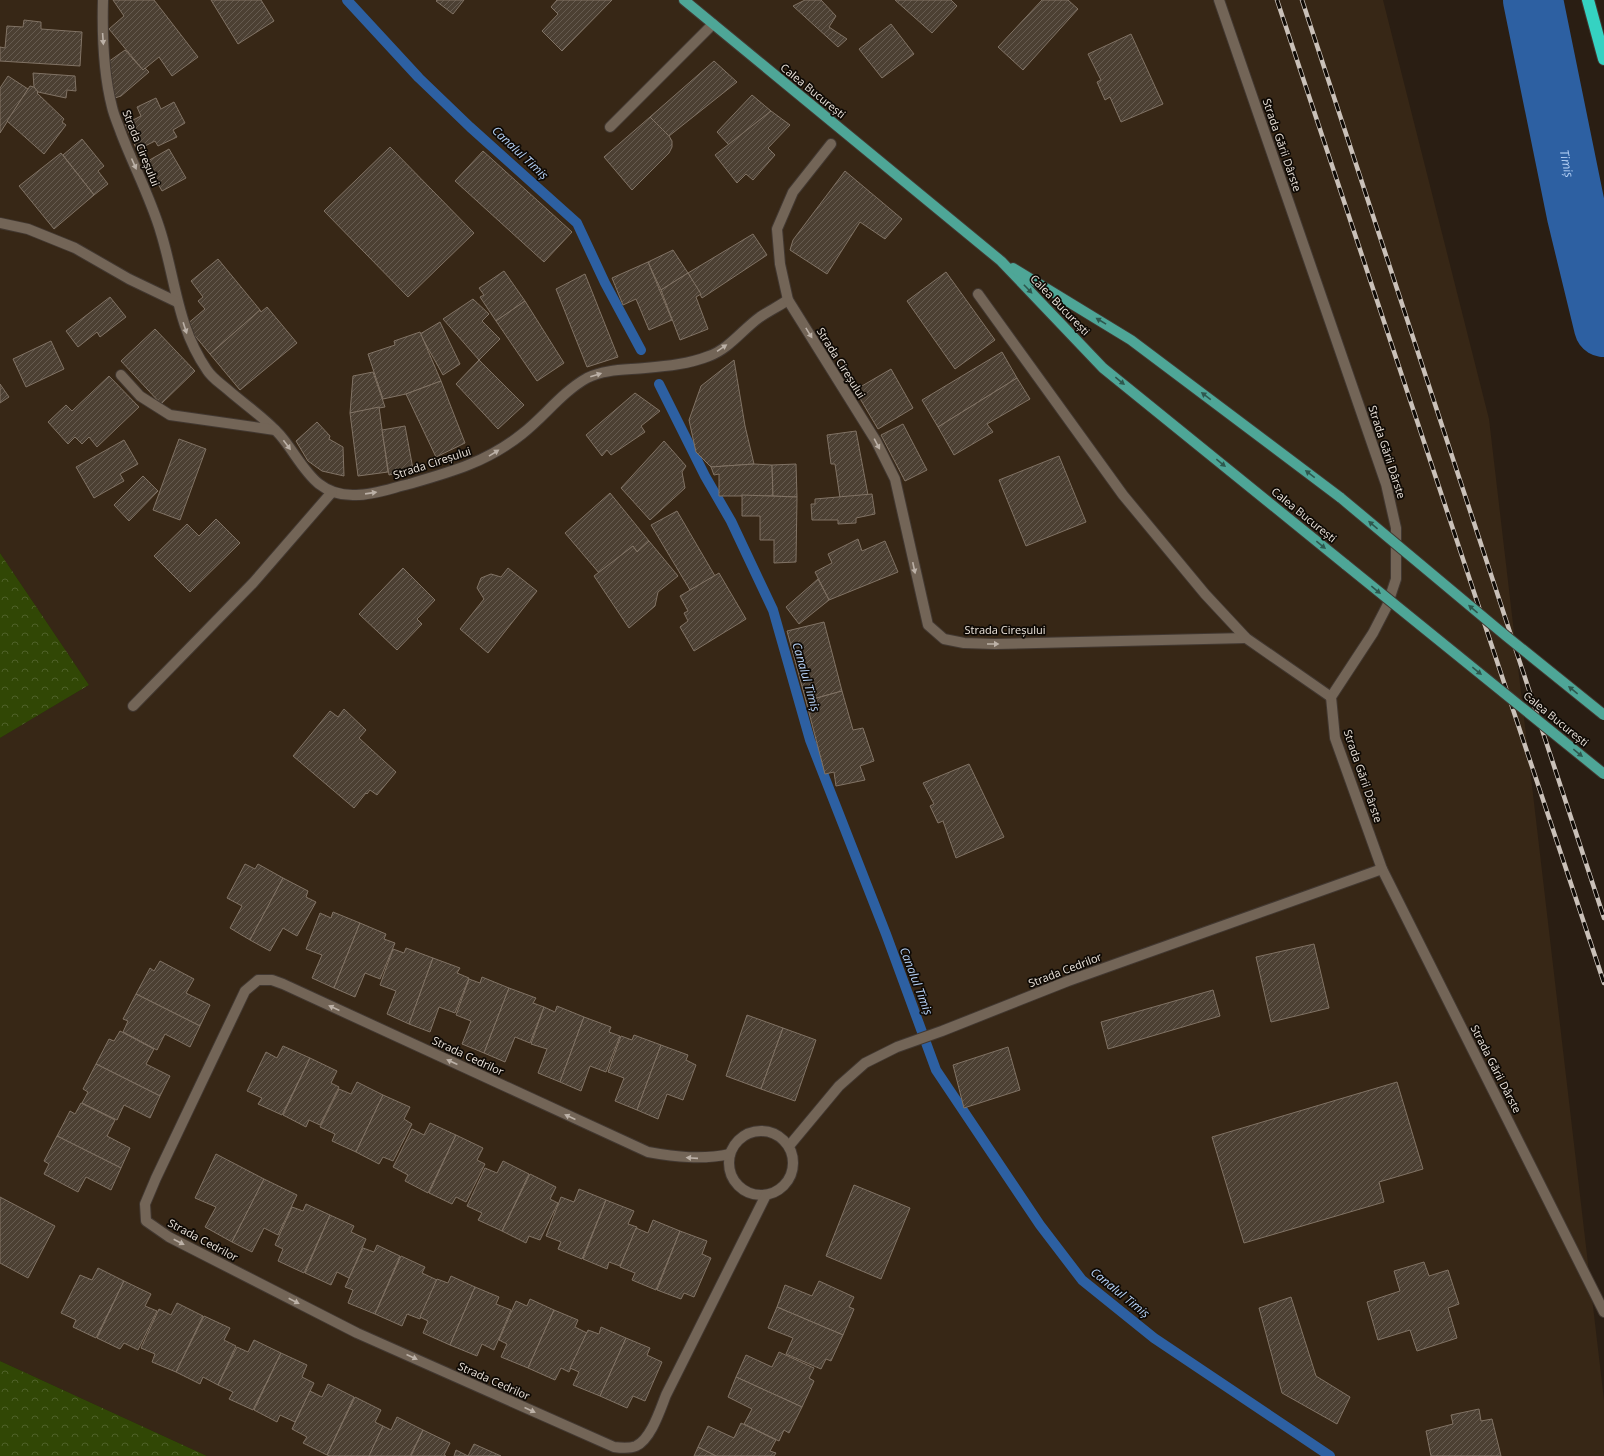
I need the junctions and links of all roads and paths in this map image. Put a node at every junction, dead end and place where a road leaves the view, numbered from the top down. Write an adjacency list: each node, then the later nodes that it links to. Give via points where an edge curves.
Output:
1 (103, 0): 13 (street, Strada Cireșului, one-way to 13, via 104,65 112,109 162,235)
2 (684, 0): 5 (main road, Calea București)
3 (1219, 0): 18 (street, Strada Gării Dârste, via 1386,484 1396,528 1396,579 1386,606 1374,633)
4 (1588, 0): 6 (highway)
5 (713, 24): 7 (street); 10 (main road, Calea București)
6 (1604, 59)
7 (610, 127)
8 (831, 144): 12 (street, Strada Cireșului, via 792,192 777,229 780,264)
9 (0, 223): 13 (street, via 28,229 75,248 129,279)
10 (1001, 261): 20 (main road, Calea București, one-way to 10, bridge, via 1342,498 1131,340); 21 (main road, Calea București, one-way to 21, bridge, via 1103,368)
11 (978, 294): 17 (street, via 1123,495 1205,594)
12 (788, 300): 16 (street, Strada Cireșului, one-way to 12, via 355,496 452,472 490,456 521,435 571,388 590,377 614,370 682,363 711,356 760,317); 17 (street, Strada Cireșului, one-way to 17, via 876,441 895,479 928,625 944,639 964,643 995,644)
13 (177, 302): 15 (street, Strada Cireșului, one-way to 15, via 189,340 209,373)
14 (121, 375): 15 (street, via 140,396 170,415)
15 (275, 430): 16 (street, Strada Cireșului, one-way to 16, via 315,481)
16 (332, 492): 19 (street, via 253,583)
17 (1246, 638): 18 (street)
18 (1331, 697): 22 (street, Strada Gării Dârste, via 1335,738)
19 (133, 706)
20 (1604, 715)
21 (1604, 774)
22 (1382, 869): 23 (street, Strada Cedrilor, via 1068,981 897,1047 865,1063 839,1086); 26 (street, Strada Gării Dârste)
23 (789, 1146): 24 (street, via 773,1133 752,1132 735,1144); 25 (street, via 794,1166 790,1177 784,1186)
24 (730, 1154): 25 (street, via 729,1165 737,1184 756,1195); 25 (street, Strada Cedrilor, one-way to 25, via 696,1159 648,1152 282,984 272,980 258,980 245,992 156,1178 145,1204 146,1221 169,1237 357,1333 614,1447 626,1448 636,1446 646,1438 655,1422)
25 (766, 1195)
26 (1604, 1312)

